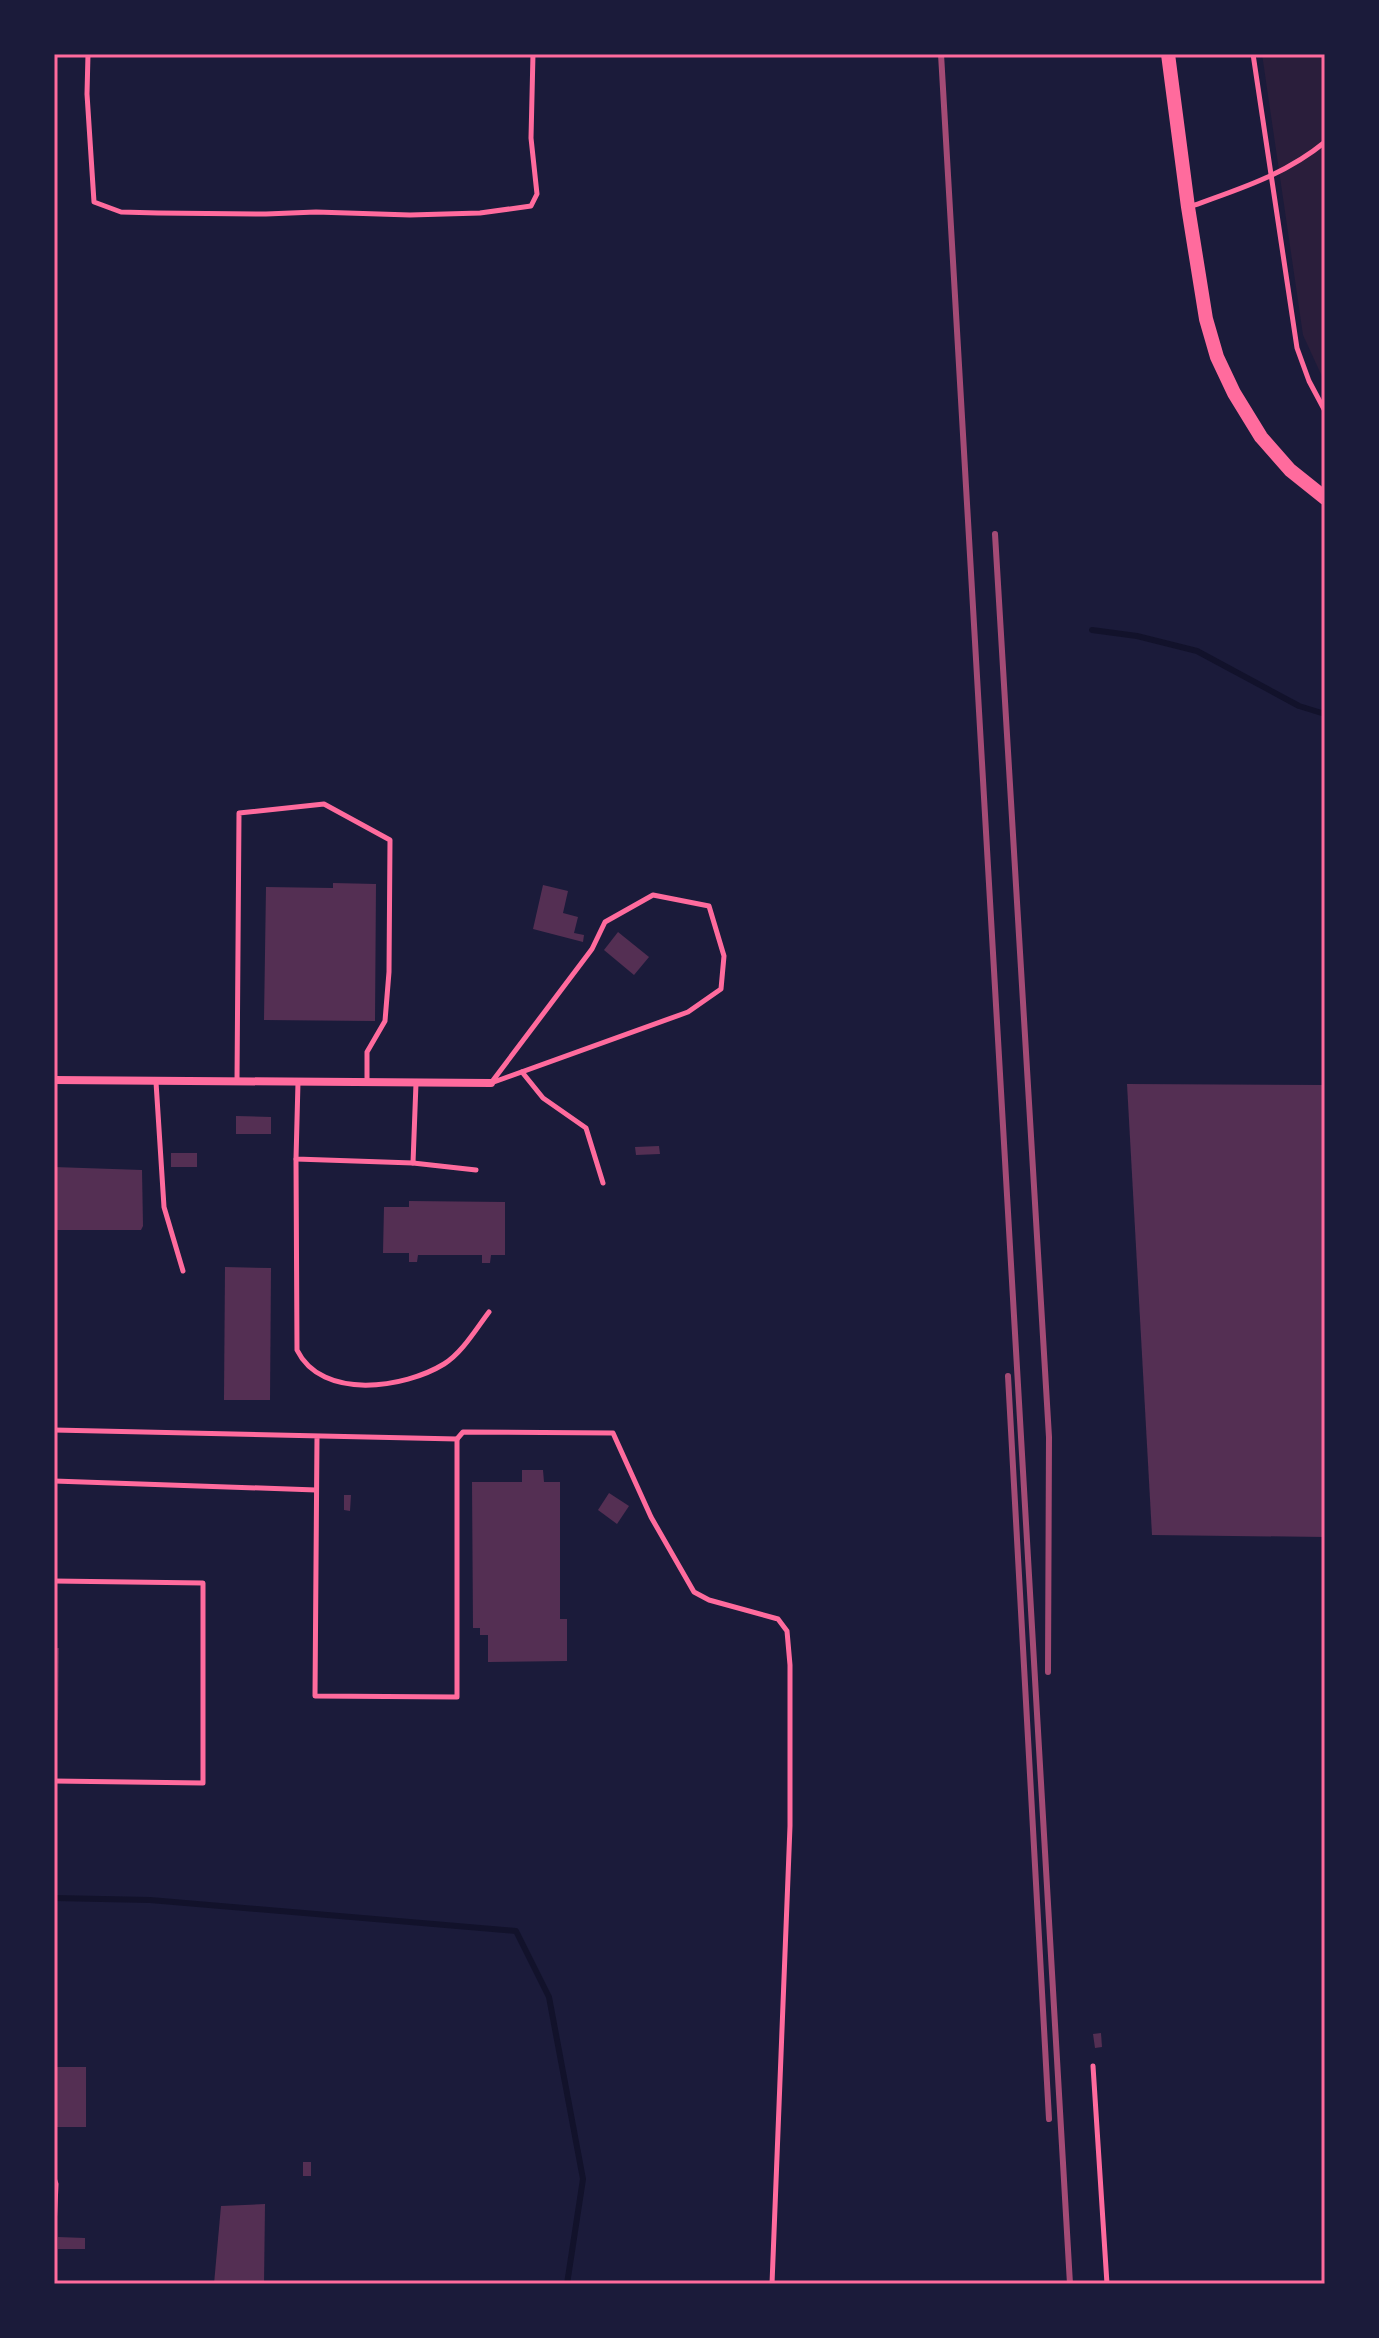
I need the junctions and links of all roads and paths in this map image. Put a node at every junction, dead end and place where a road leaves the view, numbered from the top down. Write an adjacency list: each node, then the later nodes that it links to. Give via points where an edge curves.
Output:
1 (88, 54): 2 (lane, via 94,202 121,212 410,215 531,206 537,194 531,138)
2 (533, 54)
3 (1168, 54): 7 (street)
4 (1253, 54): 6 (lane)
5 (1325, 142): 6 (lane)
6 (1270, 177): 7 (lane); 8 (lane, via 1297,348)
7 (1188, 207): 9 (street, via 1217,357 1261,437)
8 (1325, 411)
9 (1325, 498)
10 (522, 1072): 17 (lane); 17 (lane, via 688,1012 721,989 724,956 709,906 653,895 605,922 592,949); 21 (lane, via 543,1098 586,1128)
11 (54, 1080): 12 (street)
12 (156, 1081): 13 (street); 22 (lane, via 164,1207)
13 (237, 1081): 14 (street); 15 (lane, via 239,813 324,804 390,840 385,1021 367,1052)
14 (298, 1082): 15 (street); 18 (lane)
15 (367, 1082): 16 (street)
16 (416, 1082): 17 (street); 19 (lane)
17 (491, 1083)
18 (296, 1159): 19 (lane); 23 (lane, via 297,1350 302,1360 341,1382 397,1384 447,1362)
19 (413, 1163): 20 (lane)
20 (476, 1170)
21 (603, 1183)
22 (183, 1271)
23 (489, 1312)
24 (54, 1430): 25 (lane)
25 (317, 1436): 26 (lane); 28 (lane)
26 (457, 1439): 28 (lane, via 457,1697 315,1696); 34 (lane, via 463,1432 613,1433 651,1517 694,1592 778,1619 787,1631 790,1826)
27 (54, 1481): 28 (lane)
28 (316, 1490)
29 (54, 1581): 30 (lane, via 203,1583 203,1783)
30 (54, 1781)
31 (1093, 2066): 35 (lane)
32 (54, 2178): 33 (lane)
33 (54, 2228)
34 (772, 2284)
35 (1107, 2284)

